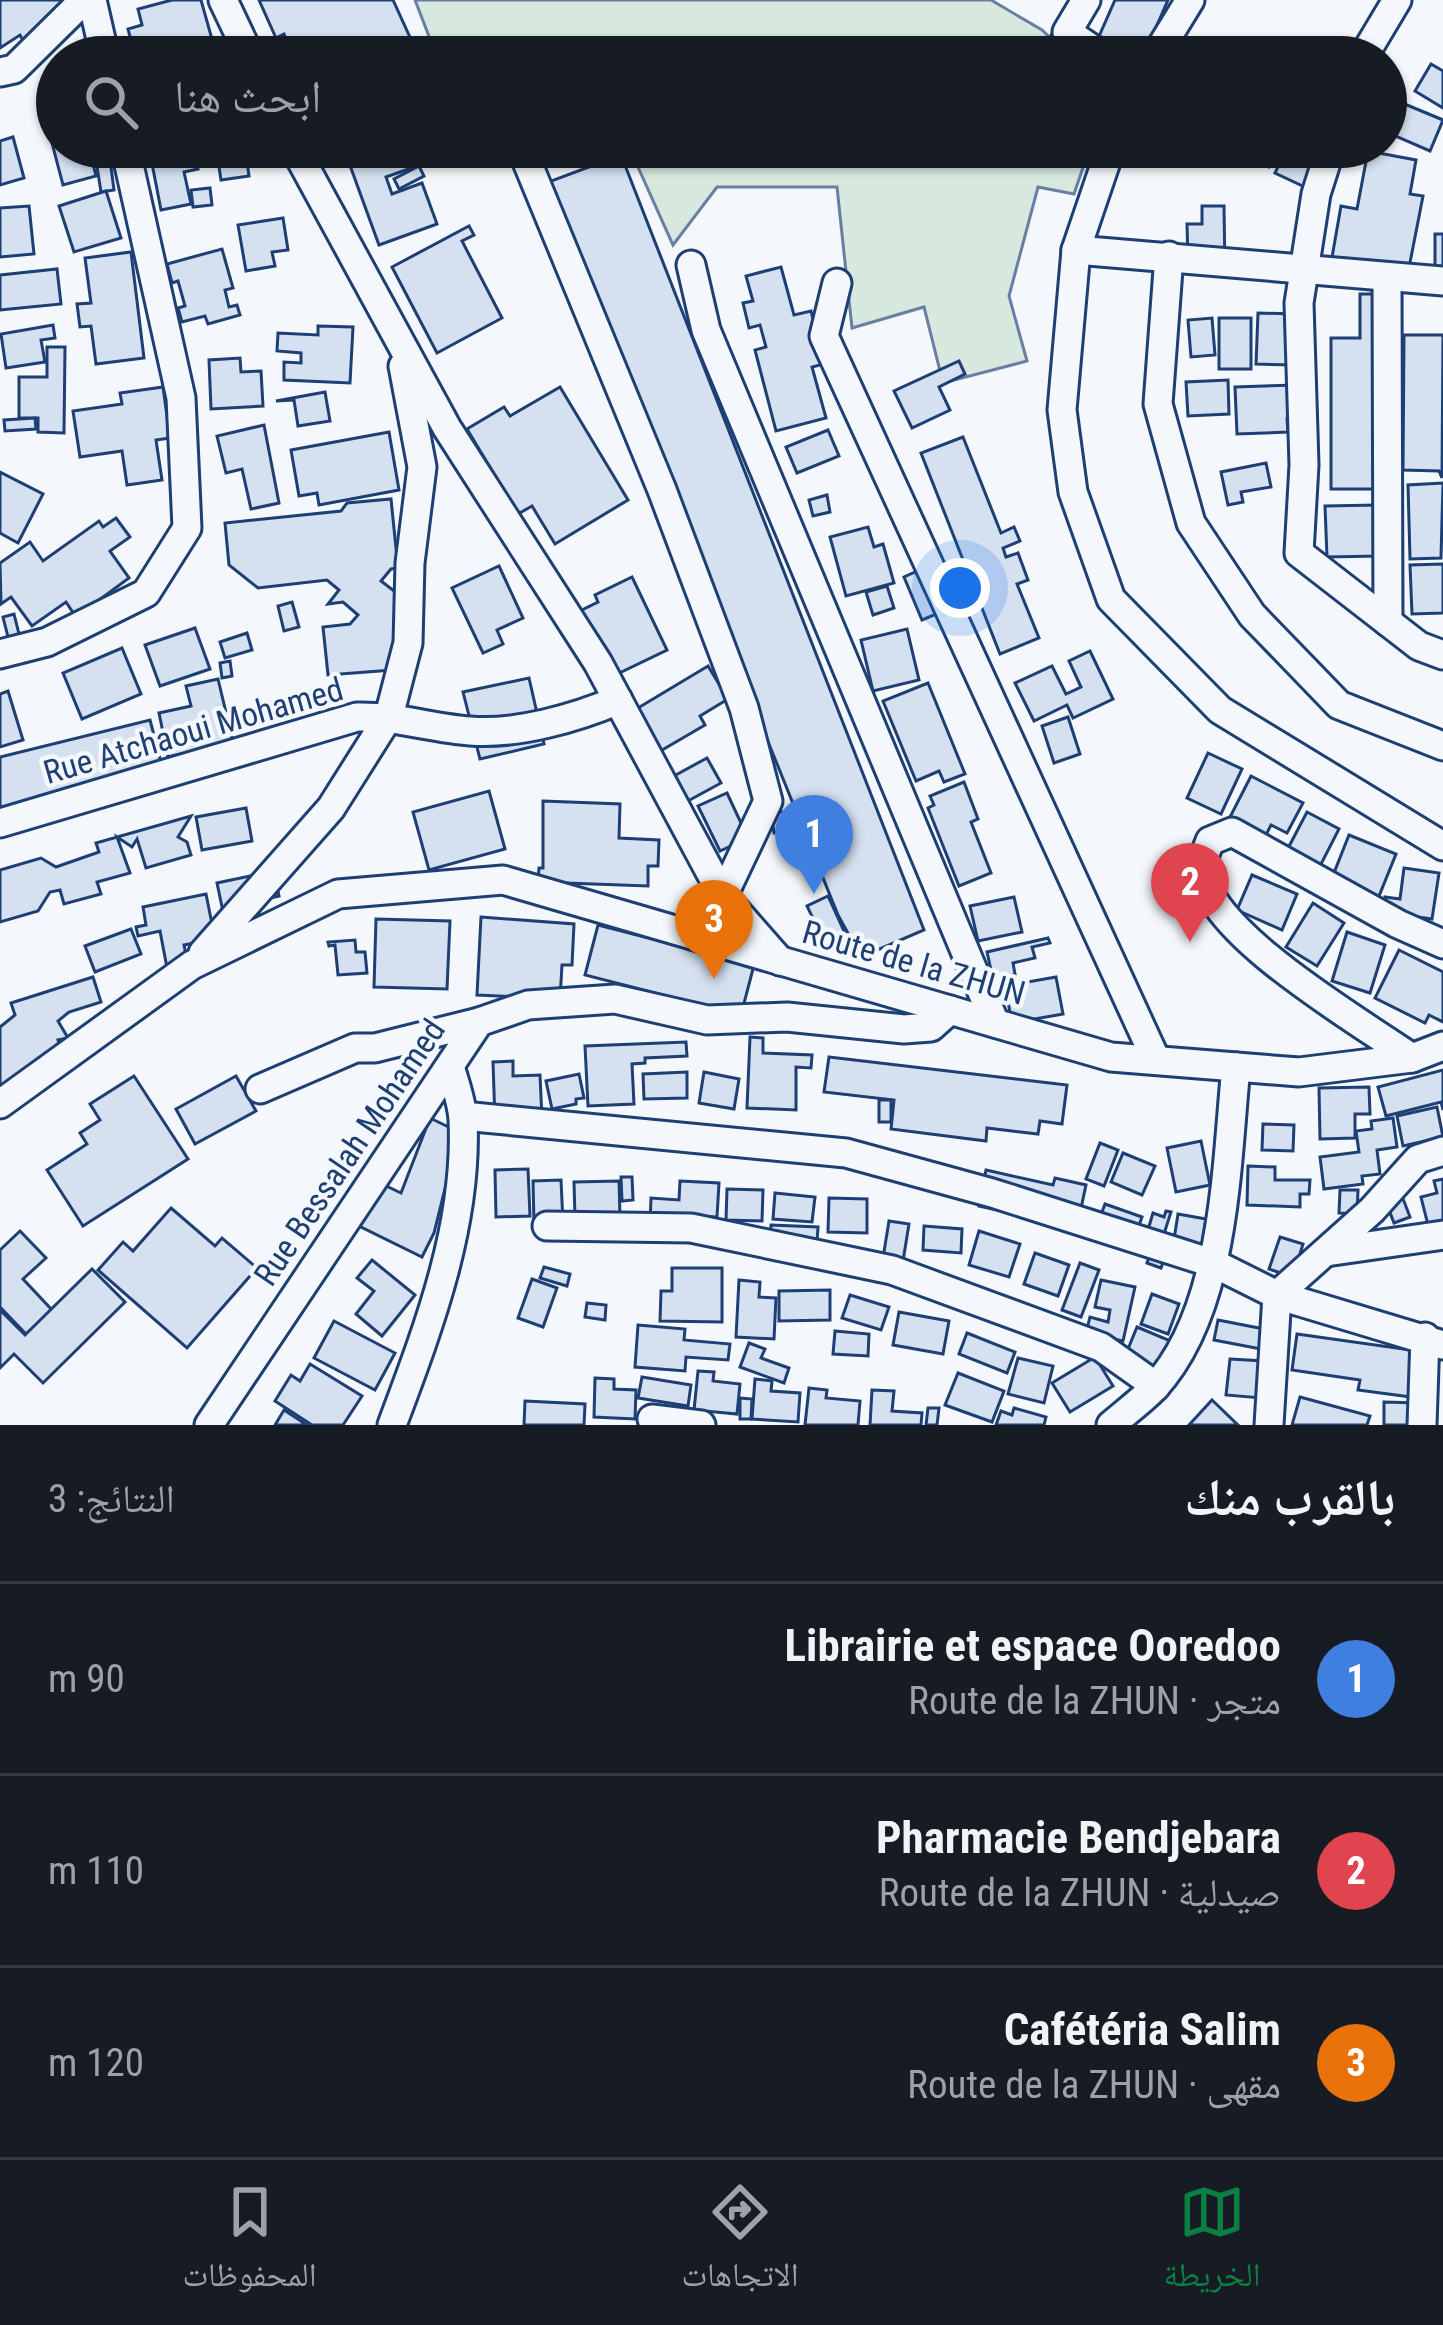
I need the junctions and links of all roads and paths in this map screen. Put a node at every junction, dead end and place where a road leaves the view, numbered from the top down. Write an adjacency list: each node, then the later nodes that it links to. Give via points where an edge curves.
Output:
1 (88, 0): 6 (street); 7 (street)
2 (223, 0): 8 (street)
3 (1086, 0): 9 (street, via 1067,32)
4 (1190, 0): 10 (street)
5 (1397, 0): 11 (street)
6 (49, 36)
7 (99, 36)
8 (240, 36)
9 (1073, 36)
10 (1168, 36)
11 (1376, 36)
12 (36, 48): 13 (street)
13 (0, 71)
14 (130, 168): 28 (street, via 181,398 187,528 146,593 47,641)
15 (305, 168): 26 (street)
16 (530, 168): 35 (street, via 744,708 768,801)
17 (1104, 168): 19 (street)
18 (1324, 168): 22 (street)
19 (1076, 250): 20 (street); 34 (street, via 1062,410 1073,492 1111,599 1220,710)
20 (1169, 256): 22 (street); 32 (street, via 1158,404 1191,523 1252,615 1339,705)
21 (691, 265): 42 (street, via 706,330)
22 (1304, 267): 23 (street); 27 (street, via 1299,554)
23 (1387, 279): 24 (street); 27 (street)
24 (1443, 281)
25 (837, 283): 45 (street, via 824,335)
26 (398, 339): 30 (street); 31 (street, via 422,467 408,643)
27 (1388, 622): 29 (street)
28 (0, 654)
29 (1443, 655)
30 (618, 700): 31 (street, Rue Atchaoui Mohamed, via 574,719 474,732); 35 (street)
31 (389, 716): 33 (street, Rue Atchaoui Mohamed, via 357,717); 39 (street, via 332,808)
32 (1443, 746)
33 (0, 823)
34 (1443, 846)
35 (723, 896): 36 (street); 38 (street)
36 (704, 938): 38 (street, Route de la ZHUN); 39 (street, Route de la ZHUN, via 502,880 338,894)
37 (1443, 944): 44 (street, via 1232,832 1210,841 1201,866 1208,892 1256,950)
38 (780, 961): 40 (street, Route de la ZHUN)
39 (192, 965): 49 (street, Route de la ZHUN)
40 (950, 1010): 41 (street, Rue Bessalah Mohamed, via 931,1027 904,1029 788,1017 707,1020 615,999 528,1005); 42 (street, Route de la ZHUN)
41 (479, 1022): 46 (street, Rue Bessalah Mohamed); 48 (street, via 355,1048)
42 (995, 1024): 45 (street, Route de la ZHUN, via 1111,1057)
43 (1443, 1046): 44 (street, Route de la ZHUN)
44 (1412, 1058): 47 (street, Route de la ZHUN, via 1299,1072)
45 (1156, 1060): 47 (street, Route de la ZHUN)
46 (450, 1066): 50 (street); 60 (street, Rue Bessalah Mohamed)
47 (1236, 1066): 55 (street)
48 (260, 1090)
49 (0, 1104)
50 (463, 1117): 55 (street, via 846,1154); 61 (street, via 460,1186 433,1315)
51 (1443, 1151): 54 (street, via 1418,1159)
52 (547, 1226): 58 (street, via 692,1228 892,1270 1101,1347)
53 (1443, 1235): 54 (street)
54 (1325, 1252): 56 (street)
55 (1215, 1264): 56 (street); 58 (street)
56 (1277, 1295): 57 (street); 64 (street)
57 (1434, 1341): 65 (street)
58 (1156, 1385): 63 (street)
59 (652, 1419): 62 (street)
60 (209, 1425)
61 (392, 1425)
62 (701, 1425)
63 (1112, 1425)
64 (1269, 1425)
65 (1422, 1425)

